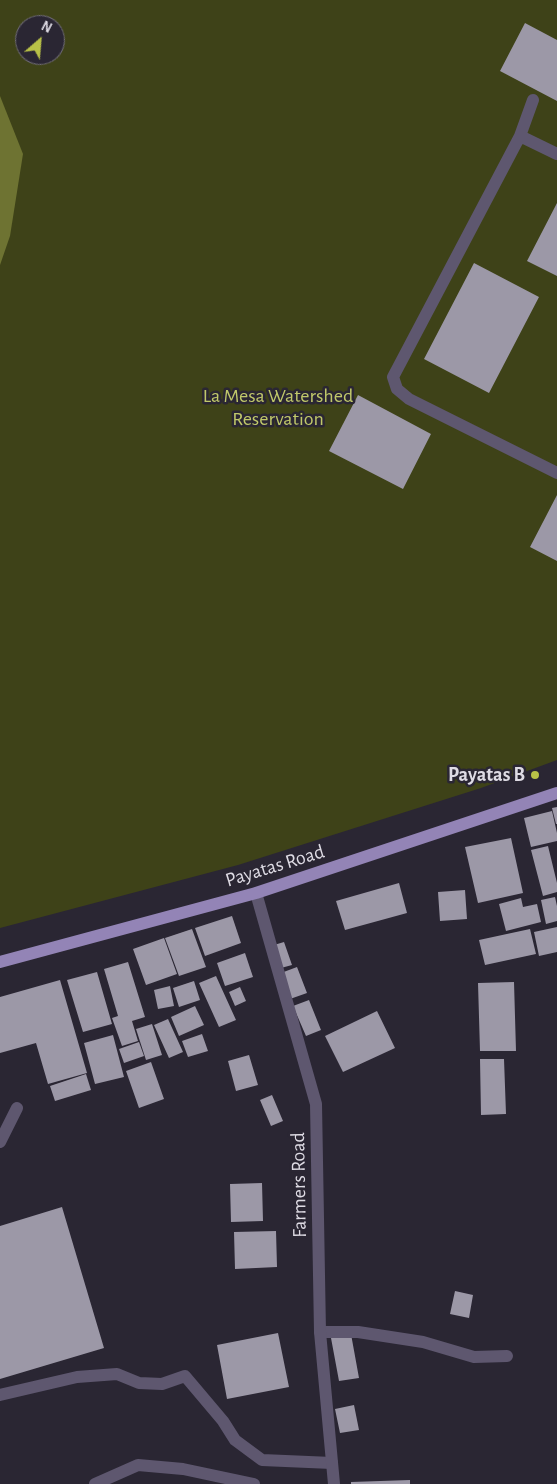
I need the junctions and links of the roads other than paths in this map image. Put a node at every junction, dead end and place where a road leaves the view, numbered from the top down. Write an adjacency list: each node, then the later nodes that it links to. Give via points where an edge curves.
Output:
1 (533, 100): 2 (street)
2 (520, 136): 3 (street); 4 (street, via 394,377 397,389 409,399)
3 (557, 154)
4 (557, 473)
5 (557, 793): 6 (main road, Payatas Road)
6 (256, 893): 7 (main road, Payatas Road); 10 (street, Farmers Road, via 316,1104)
7 (0, 962)
8 (17, 1108): 9 (street)
9 (0, 1142)
10 (320, 1332): 11 (street, via 358,1332 423,1342 474,1357); 13 (street, Farmers Road)
11 (507, 1356)
12 (0, 1395): 13 (street, via 77,1377 117,1374 139,1383 162,1384 185,1376 235,1440 262,1460)
13 (332, 1463): 16 (street, Farmers Road)
14 (94, 1484): 15 (street, via 138,1465 183,1469)
15 (254, 1484)
16 (334, 1484)

